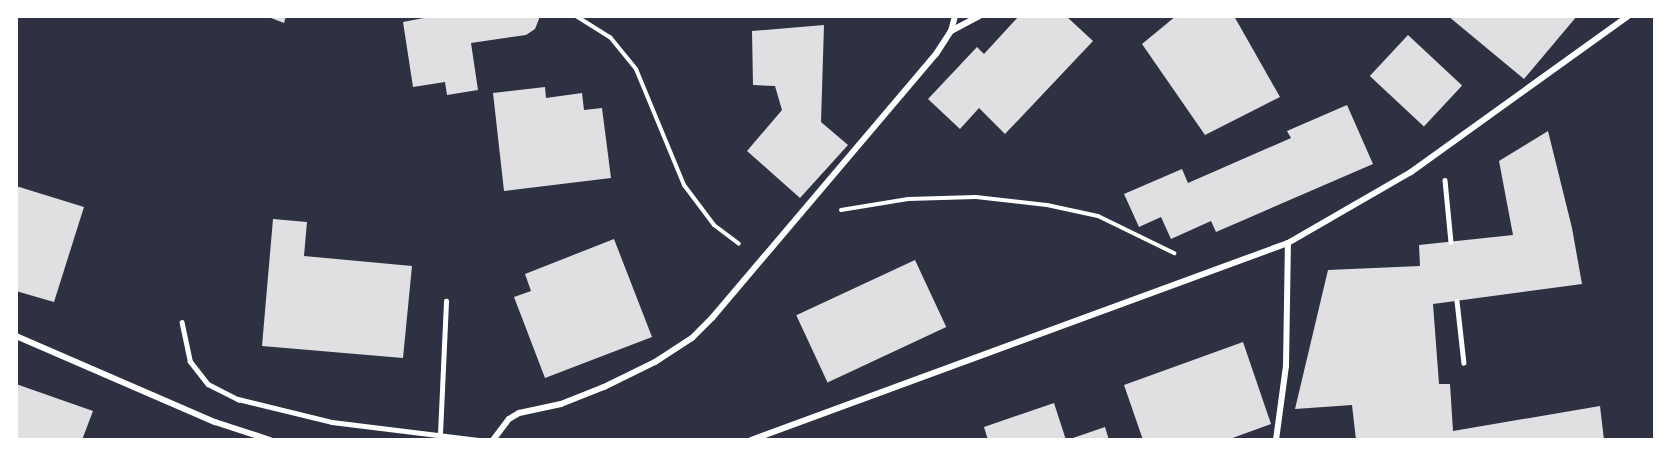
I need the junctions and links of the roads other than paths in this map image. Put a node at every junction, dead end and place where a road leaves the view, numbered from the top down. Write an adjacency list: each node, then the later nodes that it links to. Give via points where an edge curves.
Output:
1 (955, 16): 4 (street)
2 (979, 16): 4 (street)
3 (1628, 16): 7 (street, via 1411,172)
4 (951, 31): 16 (street, via 936,54 692,338 604,387 509,418)
5 (1445, 180): 6 (lane)
6 (1451, 242)
7 (1288, 243): 17 (street); 18 (street, via 1286,366)
8 (446, 301): 13 (lane)
9 (1457, 301): 12 (lane)
10 (182, 322): 13 (lane, via 190,361 208,384 238,399 332,422)
11 (16, 336): 14 (street, via 214,422)
12 (1464, 363)
13 (440, 434): 15 (lane)
14 (270, 440)
15 (478, 440)
16 (493, 440)
17 (751, 440)
18 (1276, 440)

